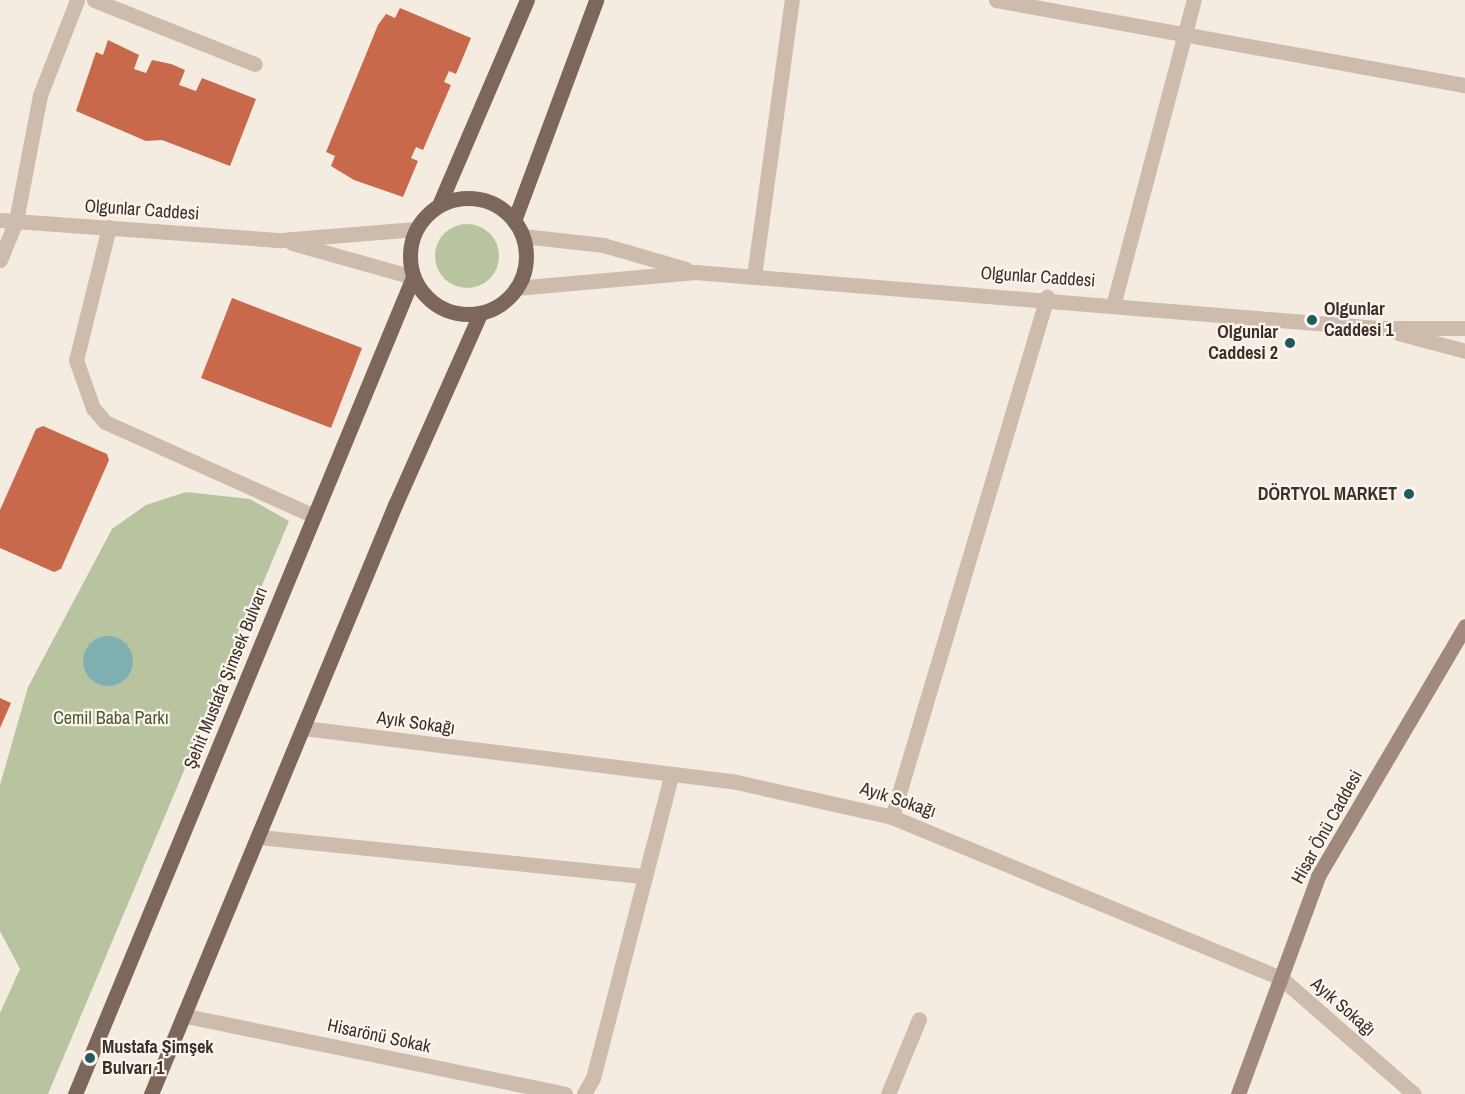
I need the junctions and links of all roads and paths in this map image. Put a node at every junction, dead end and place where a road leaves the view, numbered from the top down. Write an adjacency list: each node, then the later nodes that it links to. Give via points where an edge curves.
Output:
1 (77, 0): 13 (street, via 40,95)
2 (94, 0): 9 (street)
3 (527, 0): 11 (main road)
4 (596, 0): 14 (main road)
5 (792, 0): 21 (street)
6 (996, 0): 8 (street)
7 (1194, 0): 8 (street)
8 (1186, 33): 10 (street); 25 (street)
9 (255, 64)
10 (1465, 85)
11 (439, 205): 14 (main road, via 480,200); 16 (main road)
12 (0, 220): 13 (street, Olgunlar Caddesi)
13 (16, 221): 15 (street, Olgunlar Caddesi); 19 (street)
14 (514, 221): 17 (main road)
15 (109, 227): 18 (street, Olgunlar Caddesi); 30 (street, via 76,360 93,408 105,422)
16 (416, 229): 18 (street); 22 (main road, via 409,261)
17 (522, 236): 20 (street, via 603,244); 23 (main road, via 525,268)
18 (281, 240): 22 (street)
19 (0, 260)
20 (695, 272): 21 (street, Olgunlar Caddesi); 23 (street)
21 (754, 276): 24 (street, Olgunlar Caddesi)
22 (413, 278): 26 (main road, via 433,304 455,313); 30 (main road, Şehit Mustafa Şimsek Bulvarı)
23 (516, 288): 26 (main road)
24 (1047, 297): 25 (street, Olgunlar Caddesi); 34 (street)
25 (1114, 302): 27 (street, Olgunlar Caddesi)
26 (480, 314): 32 (main road)
27 (1378, 328): 28 (street, Olgunlar Caddesi); 29 (street, Olgunlar Caddesi)
28 (1465, 328)
29 (1465, 351)
30 (314, 516): 40 (main road, Şehit Mustafa Şimsek Bulvarı)
31 (1465, 626): 37 (main road, Hisar Önü Caddesi, via 1318,876)
32 (304, 728): 33 (street, Ayık Sokağı); 35 (main road)
33 (671, 777): 34 (street, Ayık Sokağı, via 788,791); 36 (street)
34 (892, 817): 37 (street, Ayık Sokağı)
35 (259, 837): 36 (street); 38 (main road)
36 (645, 876): 43 (street, via 593,1078)
37 (1281, 978): 45 (main road, Hisar Önü Caddesi); 46 (street, Ayık Sokağı)
38 (186, 1016): 41 (main road); 42 (street, Hisarönü Sokak)
39 (919, 1018): 44 (street)
40 (75, 1094)
41 (151, 1094)
42 (565, 1094)
43 (584, 1094)
44 (888, 1094)
45 (1238, 1094)
46 (1414, 1094)

